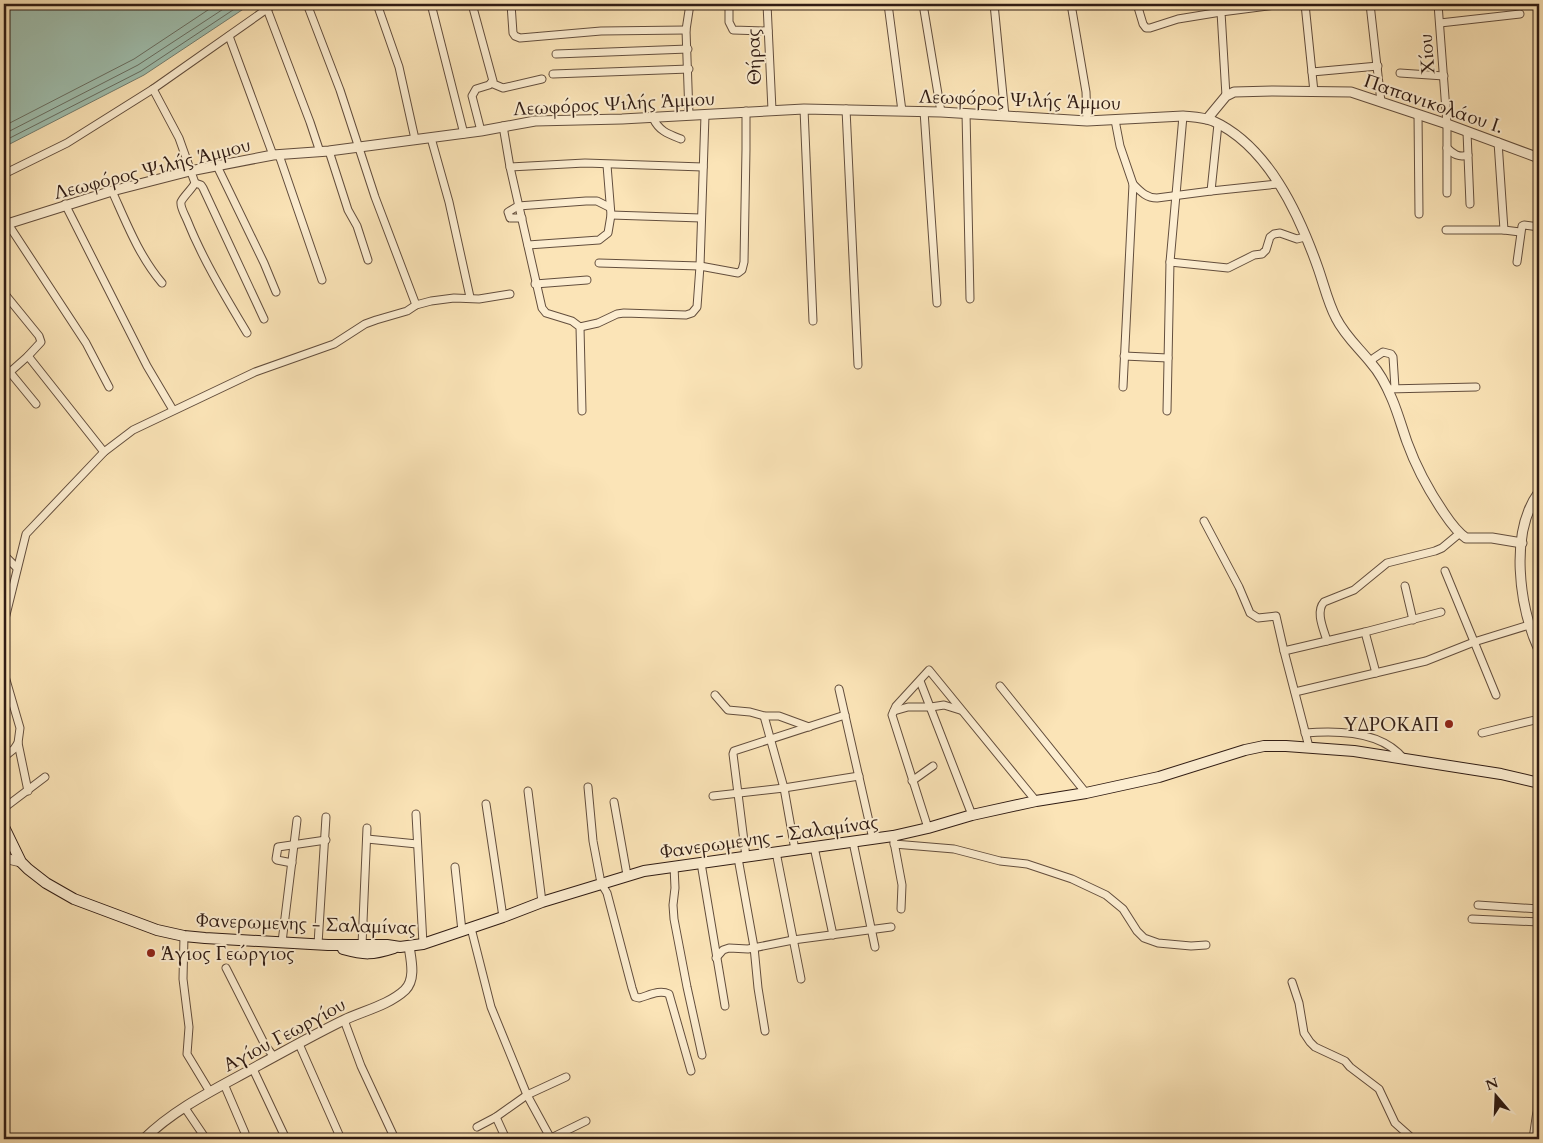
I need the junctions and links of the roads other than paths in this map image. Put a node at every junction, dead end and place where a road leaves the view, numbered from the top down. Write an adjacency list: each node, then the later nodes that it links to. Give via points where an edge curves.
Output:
1 (274, 4): 21 (street)
2 (307, 4): 71 (street)
3 (388, 4): 19 (street)
4 (431, 4): 66 (street)
5 (472, 4): 39 (street)
6 (511, 4): 27 (street, via 513,33 520,38 601,31)
7 (690, 4): 27 (street)
8 (730, 4): 28 (street, via 729,22 733,30)
9 (768, 4): 28 (street, Θήρας)
10 (888, 4): 48 (street)
11 (923, 4): 50 (street)
12 (994, 4): 55 (street)
13 (1070, 4): 60 (street, via 1086,92)
14 (1137, 4): 22 (street, via 1146,28)
15 (1283, 4): 20 (street)
16 (1305, 4): 34 (street)
17 (1370, 4): 32 (street)
18 (1438, 4): 26 (street, Χίου)
19 (378, 5): 68 (street, via 399,67)
20 (1233, 7): 22 (street)
21 (266, 10): 29 (street); 73 (street)
22 (1221, 12): 42 (street)
23 (1539, 13): 25 (street)
24 (1520, 14): 26 (street)
25 (1539, 22)
26 (1440, 23): 37 (street, Χίου)
27 (686, 30): 30 (street)
28 (768, 31): 46 (street, Θήρας)
29 (229, 36): 40 (street); 74 (street)
30 (688, 49): 31 (street); 33 (street)
31 (556, 54)
32 (1378, 66): 34 (street); 43 (street)
33 (689, 69): 36 (street); 53 (street)
34 (1312, 72): 41 (street)
35 (1400, 73): 37 (street)
36 (553, 74)
37 (1444, 76): 62 (street, Χίου)
38 (542, 79): 39 (street, via 503,88)
39 (491, 83): 64 (street, via 476,89 472,96)
40 (154, 89): 81 (street, via 179,138); 82 (street, via 67,143)
41 (1314, 92): 42 (street, Παπανικολάου Ι., via 1234,92); 43 (street, Παπανικολάου Ι., via 1351,92)
42 (1226, 96): 58 (street)
43 (1381, 102): 52 (street, Παπανικολάου Ι.)
44 (846, 108): 45 (street, Λεωφόρος Ψιλής Άμμου); 48 (street, Λεωφόρος Ψιλής Άμμου); 129 (street)
45 (804, 109): 46 (street, Λεωφόρος Ψιλής Άμμου); 121 (street)
46 (772, 110): 47 (street, Λεωφόρος Ψιλής Άμμου)
47 (746, 111): 54 (street, Λεωφόρος Ψιλής Άμμου); 108 (street, via 742,270 738,273)
48 (902, 111): 49 (street, Λεωφόρος Ψιλής Άμμου)
49 (924, 111): 50 (street, Λεωφόρος Ψιλής Άμμου); 118 (street)
50 (941, 112): 51 (street, Λεωφόρος Ψιλής Άμμου)
51 (966, 113): 55 (street, Λεωφόρος Ψιλής Άμμου); 117 (street)
52 (1418, 114): 62 (street, Παπανικολάου Ι.); 94 (street)
53 (689, 115): 54 (street, Λεωφόρος Ψιλής Άμμου); 57 (street, Λεωφόρος Ψιλής Άμμου)
54 (705, 115): 80 (street)
55 (1004, 116): 60 (street, Λεωφόρος Ψιλής Άμμου)
56 (1183, 116): 58 (street, Λεωφόρος Ψιλής Άμμου); 59 (street, Λεωφόρος Ψιλής Άμμου); 89 (street)
57 (653, 118): 63 (street, Λεωφόρος Ψιλής Άμμου, via 535,121); 69 (street, via 664,133)
58 (1207, 119): 61 (street, Λεωφόρος Ψιλής Άμμου)
59 (1115, 120): 60 (street, Λεωφόρος Ψιλής Άμμου); 84 (street)
60 (1087, 121)
61 (1218, 124): 85 (street, Λεωφόρος Ψιλής Άμμου, via 1259,155); 87 (street)
62 (1447, 124): 65 (street, Παπανικολάου Ι.); 72 (street, Χίου)
63 (503, 126): 64 (street, Λεωφόρος Ψιλής Άμμου); 79 (street)
64 (481, 131): 66 (street, Λεωφόρος Ψιλής Άμμου)
65 (1467, 132): 70 (street, Παπανικολάου Ι.); 75 (street)
66 (464, 134): 67 (street, Λεωφόρος Ψιλής Άμμου)
67 (431, 138): 68 (street, Λεωφόρος Ψιλής Άμμου); 116 (street)
68 (415, 139): 71 (street, Λεωφόρος Ψιλής Άμμου)
69 (681, 139)
70 (1498, 142): 76 (street, Παπανικολάου Ι.); 100 (street)
71 (360, 147): 73 (street, Λεωφόρος Ψιλής Άμμου); 119 (street)
72 (1447, 148): 75 (street, via 1459,156); 88 (street, Χίου)
73 (324, 152): 74 (street, Λεωφόρος Ψιλής Άμμου); 104 (street, via 357,226)
74 (276, 155): 78 (street, Λεωφόρος Ψιλής Άμμου); 109 (street)
75 (1468, 155): 91 (street)
76 (1539, 158)
77 (607, 165): 79 (street); 80 (street); 93 (street)
78 (218, 166): 81 (street, Λεωφόρος Ψιλής Άμμου); 113 (street)
79 (510, 167): 92 (street)
80 (703, 167): 96 (street)
81 (190, 171): 83 (street); 86 (street, Λεωφόρος Ψιλής Άμμου)
82 (4, 174)
83 (195, 183): 120 (street, via 203,188); 123 (street, via 181,204 209,270)
84 (1133, 184): 89 (street, via 1151,198); 125 (street)
85 (1278, 184): 87 (street); 102 (street, Λεωφόρος Ψιλής Άμμου)
86 (112, 191): 90 (street, Λεωφόρος Ψιλής Άμμου); 111 (street, via 129,230 152,272)
87 (1211, 191): 89 (street)
88 (1447, 193)
89 (1176, 195): 106 (street)
90 (65, 204): 97 (street, Λεωφόρος Ψιλής Άμμου); 136 (street, via 147,366)
91 (1470, 204)
92 (518, 206): 93 (street, via 597,201); 95 (street); 95 (street, via 508,215 513,219)
93 (610, 211): 96 (street); 103 (street, via 608,233 599,240)
94 (1419, 214)
95 (522, 218): 103 (street)
96 (701, 218): 108 (street)
97 (6, 225): 131 (street, via 86,343)
98 (1539, 227): 101 (street, via 1524,225)
99 (1446, 230): 100 (street)
100 (1504, 230): 101 (street)
101 (1520, 232): 107 (street)
102 (1305, 237): 106 (street, via 1297,239 1274,234 1262,254 1228,268); 127 (street, Λεωφόρος Ψιλής Άμμου, via 1336,319)
103 (528, 245): 112 (street)
104 (368, 260)
105 (599, 262): 108 (street)
106 (1170, 262): 126 (street)
107 (1517, 262)
108 (700, 266): 122 (street, via 697,307 692,314 624,313)
109 (322, 280)
110 (586, 280): 112 (street)
111 (162, 283)
112 (535, 284): 122 (street, via 544,311)
113 (276, 292)
114 (4, 293): 124 (street, via 39,336 39,346)
115 (510, 294): 116 (street)
116 (470, 298): 119 (street, via 431,301)
117 (970, 299)
118 (937, 303)
119 (416, 306): 136 (street, via 364,324 334,344 255,372)
120 (264, 318)
121 (813, 321)
122 (580, 327): 137 (street)
123 (247, 333)
124 (28, 356): 130 (street); 139 (street)
125 (1124, 356): 126 (street); 132 (street)
126 (1168, 358): 138 (street)
127 (1371, 362): 134 (street, Λεωφόρος Ψιλής Άμμου); 134 (street, via 1383,352 1391,354)
128 (4, 365): 130 (street)
129 (858, 366)
130 (10, 372): 135 (street)
131 (109, 387)
132 (1123, 387)
133 (1476, 387): 134 (street)
134 (1391, 389): 142 (street, Λεωφόρος Ψιλής Άμμου, via 1407,443 1423,478)
135 (36, 404)
136 (173, 410): 139 (street, via 140,425)
137 (582, 411)
138 (1167, 411)
139 (104, 452): 145 (street, via 26,534)
140 (1539, 492): 143 (street, via 1526,517)
141 (1204, 520): 157 (street, via 1240,587 1250,613 1258,618 1276,616)
142 (1460, 533): 143 (street, via 1470,539 1492,538); 154 (street, via 1435,551 1387,563 1354,590 1324,602 1320,614)
143 (1522, 543): 152 (street, via 1522,581)
144 (4, 556): 145 (street)
145 (16, 568): 149 (street)
146 (1446, 571): 155 (street)
147 (1405, 586): 150 (street)
148 (1441, 612): 150 (street)
149 (5, 614): 151 (street)
150 (1413, 620): 153 (street)
151 (4, 623)
152 (1529, 625): 155 (street); 156 (street)
153 (1365, 632): 154 (street); 159 (street)
154 (1327, 641): 157 (street)
155 (1474, 642): 159 (street, via 1426,661); 165 (street)
156 (1539, 650)
157 (1284, 651): 163 (street)
158 (4, 673): 176 (street, via 20,728)
159 (1376, 673): 163 (street)
160 (920, 681): 166 (street); 167 (street, via 929,670); 168 (street)
161 (1000, 686): 190 (street)
162 (839, 689): 169 (street)
163 (1295, 692): 173 (street)
164 (715, 695): 170 (street, via 728,710)
165 (1496, 695)
166 (931, 707): 167 (street, via 944,705); 168 (street); 197 (street)
167 (960, 710): 192 (street)
168 (894, 711): 183 (street, via 892,716)
169 (845, 715): 172 (street); 181 (street)
170 (764, 716): 172 (street, via 782,717); 175 (street)
171 (1539, 719): 174 (street)
172 (809, 727): 175 (street)
173 (1305, 733): 177 (street); 179 (street, via 1334,732 1377,739 1396,749)
174 (1482, 733)
175 (770, 740): 186 (street); 189 (street, via 734,751)
176 (18, 743): 178 (street); 188 (street)
177 (1309, 747): 179 (main road, Φανερωμενης - Σαλαμίνας); 190 (main road, Φανερωμενης - Σαλαμίνας, via 1264,746 1159,777)
178 (4, 757)
179 (1405, 760): 184 (main road, Φανερωμενης - Σαλαμίνας)
180 (933, 766): 183 (street)
181 (859, 776): 186 (street); 204 (street)
182 (45, 777): 188 (street)
183 (912, 780): 202 (street)
184 (1539, 783)
185 (588, 787): 221 (street)
186 (784, 788): 189 (street); 211 (street)
187 (528, 790): 222 (street)
188 (28, 791): 195 (street)
189 (739, 792): 191 (street); 214 (street)
190 (1086, 793): 192 (main road, Φανερωμενης - Σαλαμίνας)
191 (713, 796)
192 (1036, 801): 197 (main road, Φανερωμενης - Σαλαμίνας)
193 (614, 802): 220 (street)
194 (486, 804): 226 (street)
195 (4, 808)
196 (416, 814): 208 (street)
197 (972, 815): 202 (main road, Φανερωμενης - Σαλαμίνας)
198 (326, 817): 205 (street)
199 (297, 820): 209 (street)
200 (4, 827): 215 (main road)
201 (367, 828): 203 (street)
202 (928, 828): 206 (main road, Φανερωμενης - Σαλαμίνας)
203 (367, 839): 208 (street); 238 (street)
204 (873, 839): 206 (main road, Φανερωμενης - Σαλαμίνας); 207 (main road, Φανερωμενης - Σαλαμίνας)
205 (326, 840): 209 (street); 236 (street)
206 (894, 840): 224 (street, via 902,885); 239 (street, via 1027,864 1072,879 1106,895 1124,909 1144,938 1165,944)
207 (853, 842): 210 (main road, Φανερωμενης - Σαλαμίνας); 231 (street)
208 (417, 844): 237 (street)
209 (295, 845): 216 (street); 216 (street, via 281,846 277,851 277,860)
210 (814, 847): 211 (main road, Φανερωμενης - Σαλαμίνας); 232 (street)
211 (794, 850): 212 (main road, Φανερωμενης - Σαλαμίνας)
212 (776, 852): 214 (main road, Φανερωμενης - Σαλαμίνας); 234 (street)
213 (4, 858): 215 (street)
214 (742, 858): 217 (main road, Φανερωμενης - Σαλαμίνας); 241 (street)
215 (21, 862): 233 (main road, Φανερωμενης - Σαλαμίνας, via 42,880 74,899 147,927)
216 (292, 863): 235 (street)
217 (701, 863): 218 (main road, Φανερωμενης - Σαλαμίνας); 243 (street)
218 (674, 866): 220 (main road, Φανερωμενης - Σαλαμίνας); 252 (street, via 673,914)
219 (456, 867): 230 (street)
220 (627, 875): 221 (main road, Φανερωμενης - Σαλαμίνας)
221 (600, 883): 222 (main road, Φανερωμενης - Σαλαμίνας); 255 (street, via 607,893 635,997 659,992 668,994)
222 (542, 902): 226 (main road, Φανερωμενης - Σαλαμίνας)
223 (1478, 905): 225 (street)
224 (901, 909)
225 (1539, 909)
226 (503, 917): 230 (main road, Φανερωμενης - Σαλαμίνας)
227 (1472, 919): 228 (street)
228 (1539, 922)
229 (891, 927): 231 (street)
230 (466, 930): 237 (main road, Φανερωμενης - Σαλαμίνας); 259 (street, via 491,1007)
231 (871, 930): 232 (street); 242 (street)
232 (833, 935): 234 (street)
233 (184, 936): 235 (main road, Φανερωμενης - Σαλαμίνας); 258 (street, via 183,979 189,1027 187,1054)
234 (793, 940): 241 (street); 245 (street)
235 (282, 942): 236 (main road, Φανερωμενης - Σαλαμίνας)
236 (323, 944): 238 (main road, Φανερωμενης - Σαλαμίνας); 240 (main road, via 362,954 376,954)
237 (423, 944): 240 (main road, Φανερωμενης - Σαλαμίνας)
238 (362, 945): 240 (main road, Φανερωμενης - Σαλαμίνας)
239 (1206, 945)
240 (405, 946): 248 (street, Αγίου Γεωργίου, via 412,966 406,989)
241 (754, 947): 243 (street, via 729,948); 249 (street)
242 (875, 947)
243 (716, 958): 247 (street)
244 (226, 968): 253 (street)
245 (801, 979)
246 (1292, 982): 272 (street, via 1304,1032 1310,1042 1345,1061 1379,1090 1394,1123)
247 (725, 1006)
248 (344, 1020): 251 (street, Αγίου Γεωργίου); 269 (street)
249 (765, 1031)
250 (1539, 1034): 273 (street, via 1538,1111)
251 (298, 1044): 253 (street, Αγίου Γεωργίου); 268 (street)
252 (702, 1055)
253 (274, 1057): 254 (street, Αγίου Γεωργίου)
254 (253, 1069): 257 (street, Αγίου Γεωργίου); 267 (street)
255 (691, 1071)
256 (566, 1077): 259 (street)
257 (224, 1084): 258 (street, Αγίου Γεωργίου); 264 (street)
258 (210, 1092): 260 (street, Αγίου Γεωργίου)
259 (527, 1095): 261 (street); 271 (street)
260 (185, 1108): 265 (street, Αγίου Γεωργίου); 266 (street)
261 (496, 1117): 263 (street); 270 (street)
262 (586, 1121): 271 (street)
263 (477, 1127)
264 (245, 1133)
265 (144, 1139)
266 (206, 1139)
267 (286, 1139)
268 (340, 1139)
269 (394, 1139)
270 (506, 1139)
271 (550, 1139)
272 (1413, 1139)
273 (1534, 1139)

